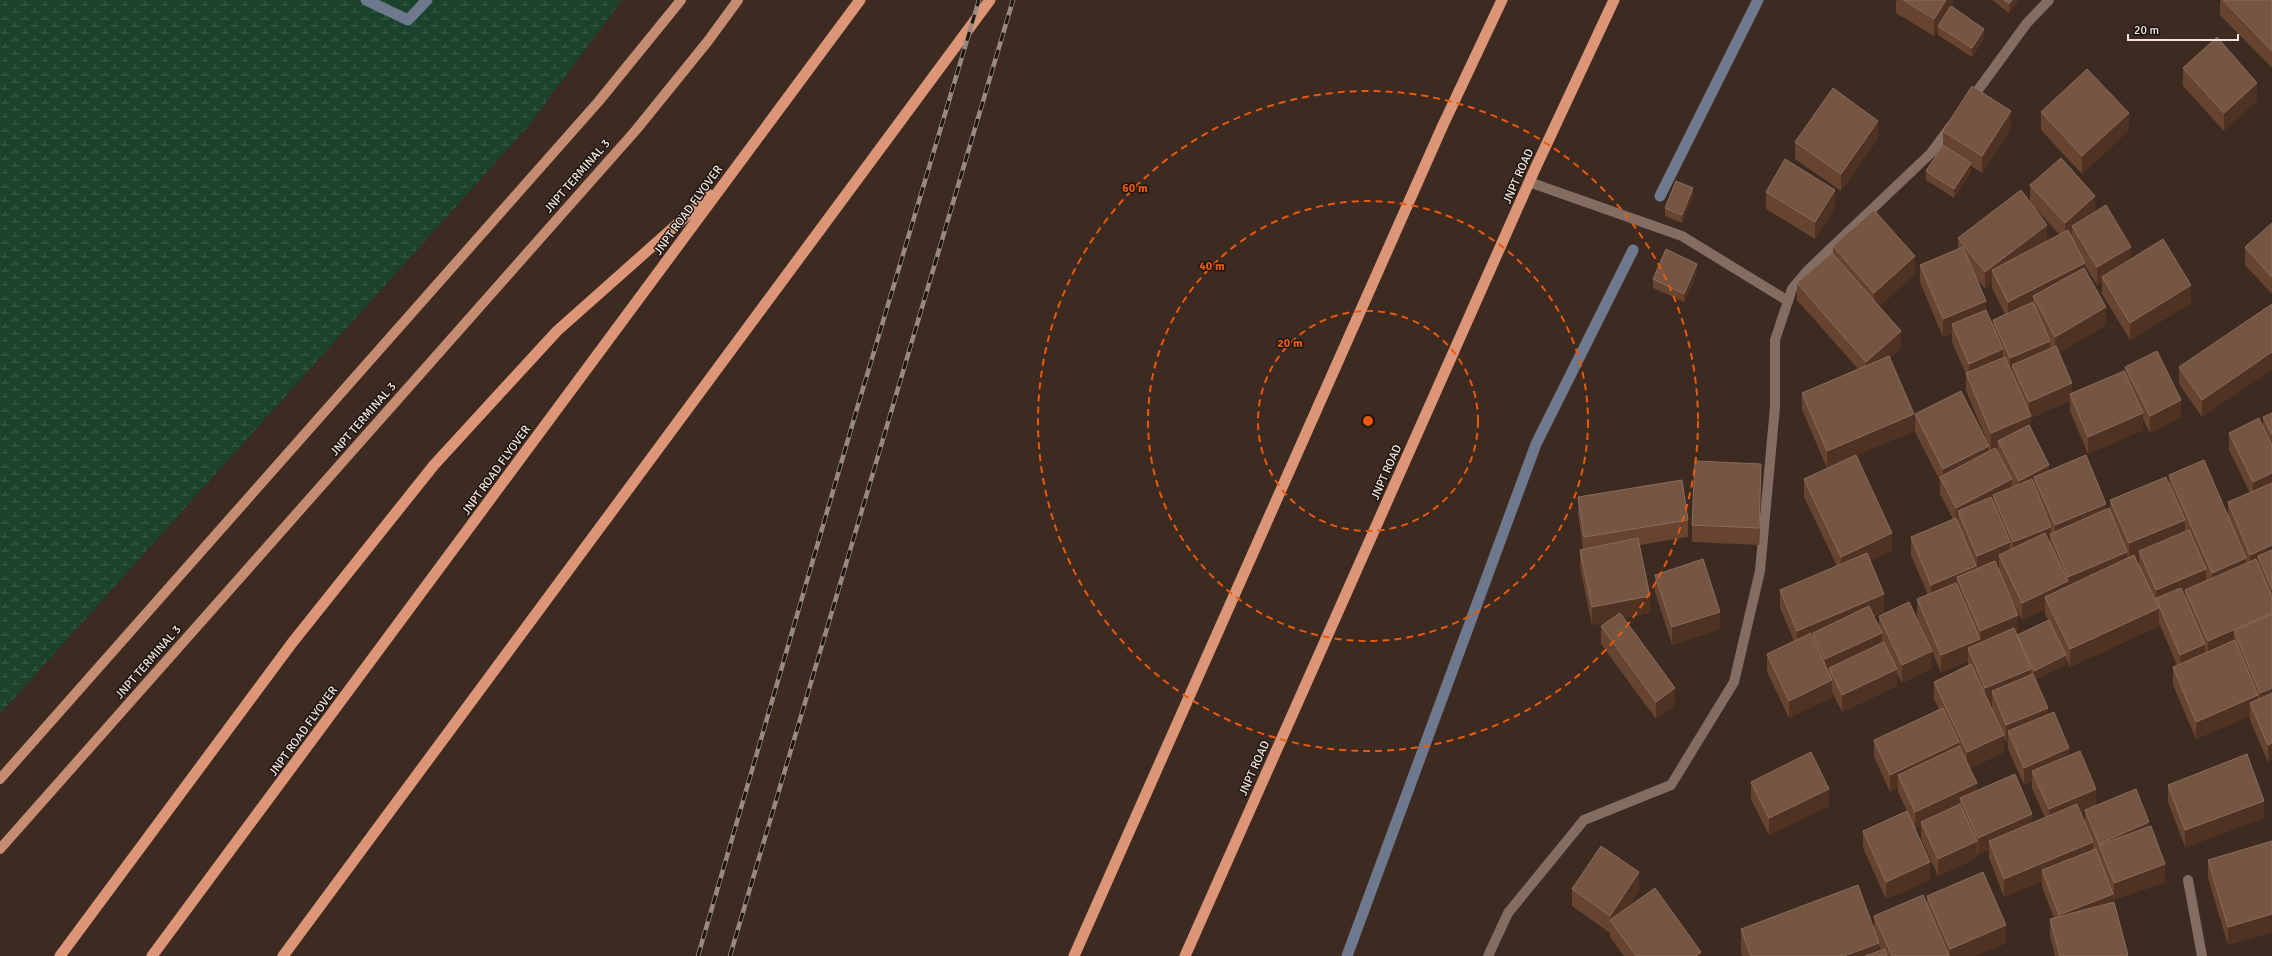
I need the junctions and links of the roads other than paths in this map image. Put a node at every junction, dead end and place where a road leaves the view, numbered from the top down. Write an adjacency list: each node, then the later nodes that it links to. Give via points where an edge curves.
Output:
1 (681, 0): 11 (main road, via 599,101)
2 (738, 0): 12 (main road, JNPT TERMINAL 3, via 636,130)
3 (860, 0): 8 (highway, JNPT ROAD FLYOVER)
4 (990, 0): 16 (highway)
5 (1502, 0): 17 (highway, via 1443,125)
6 (1614, 0): 9 (highway, JNPT ROAD)
7 (2048, 0): 10 (street, via 2027,23 1931,153 1808,270 1792,289)
8 (727, 180): 14 (highway, via 557,331 434,465 292,643); 15 (highway, JNPT ROAD FLYOVER)
9 (1529, 182): 10 (street, via 1682,236); 18 (highway, JNPT ROAD)
10 (1788, 301): 19 (street, via 1775,340 1775,407 1760,571 1734,682 1671,785 1584,820 1508,913)
11 (0, 779)
12 (0, 849)
13 (2188, 880): 20 (street)
14 (60, 956)
15 (152, 956)
16 (283, 956)
17 (1074, 956)
18 (1185, 956)
19 (1488, 956)
20 (2202, 956)

